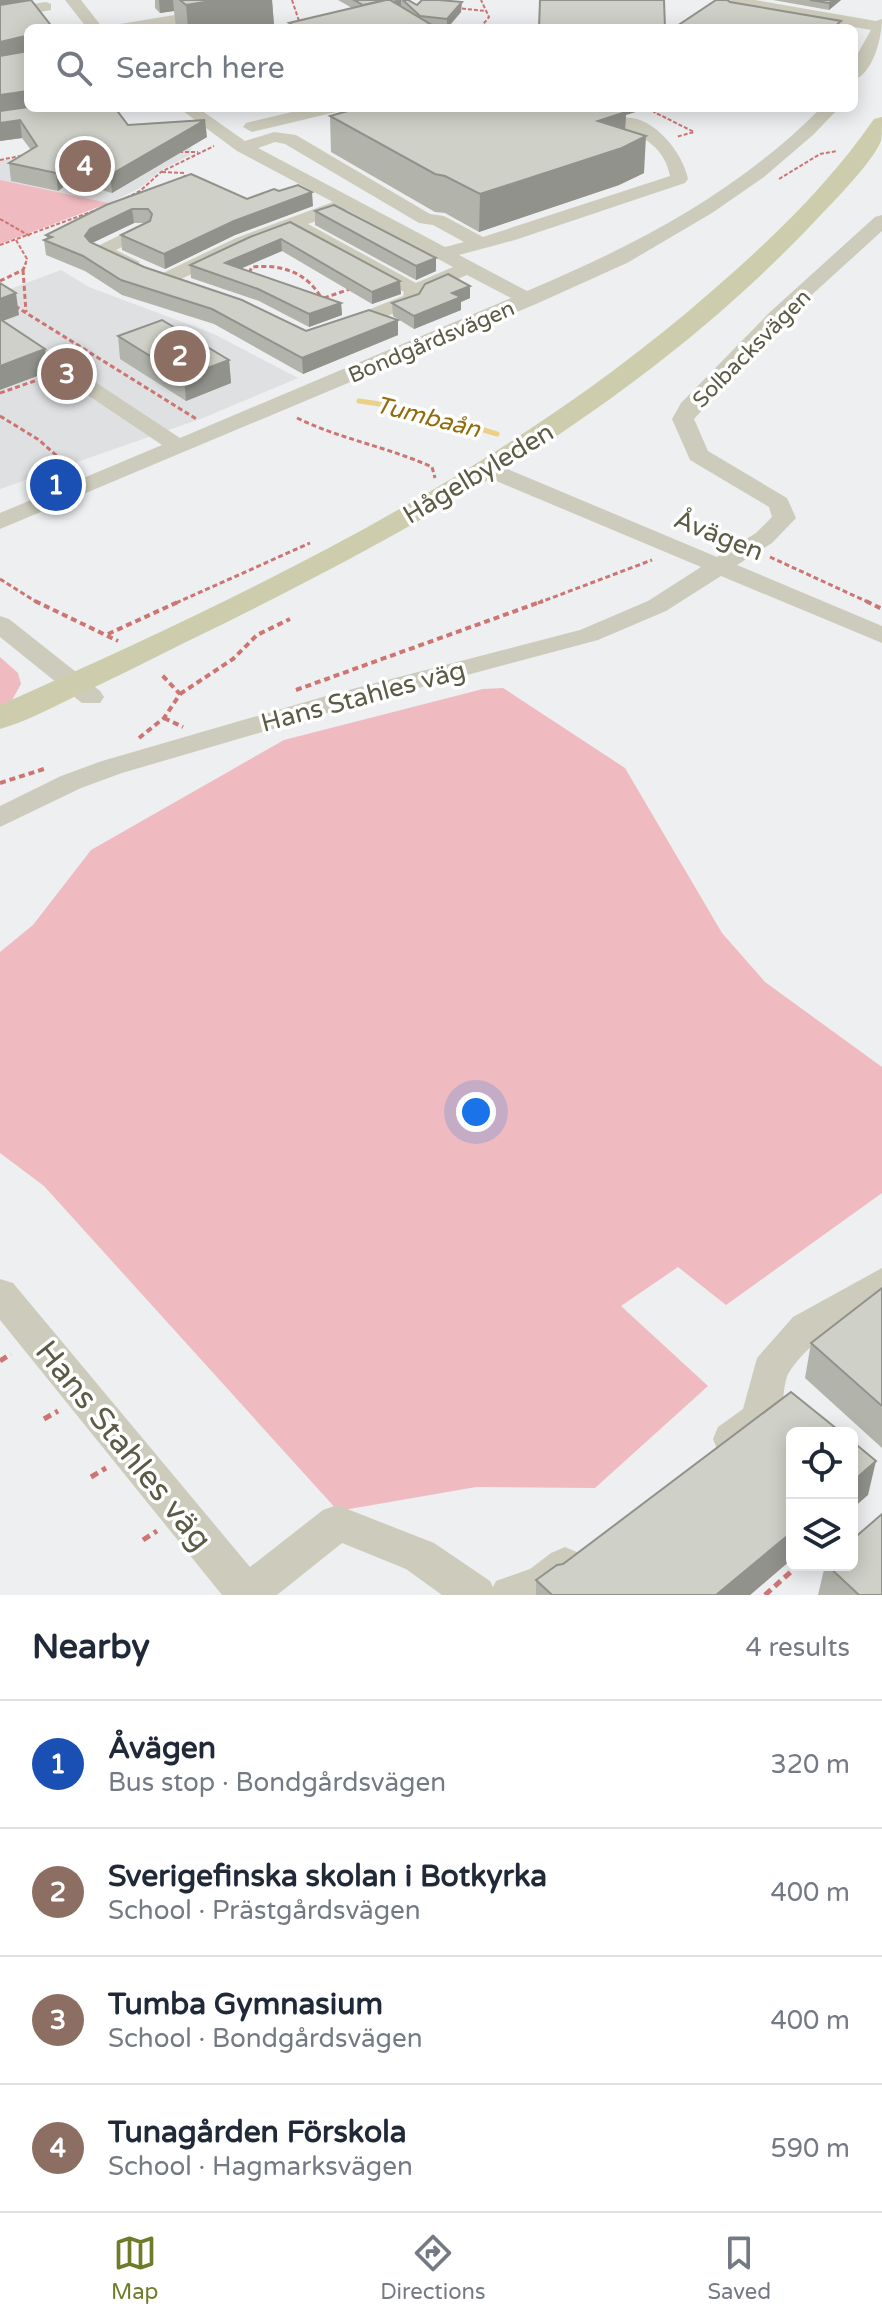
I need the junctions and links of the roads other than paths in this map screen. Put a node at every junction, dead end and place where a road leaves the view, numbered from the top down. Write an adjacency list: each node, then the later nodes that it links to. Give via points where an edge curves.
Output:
1 (73, 0): 6 (street)
2 (730, 0): 8 (street)
3 (47, 8): 5 (street)
4 (253, 8): 7 (street)
5 (0, 14)
6 (92, 24)
7 (138, 24)
8 (881, 26): 9 (street)
9 (858, 68)
10 (193, 112): 15 (street)
11 (314, 112): 15 (street)
12 (825, 112): 28 (street, Bondgårdsvägen, via 759,176 713,208 620,259)
13 (626, 122): 22 (street, via 661,142 673,155 679,179)
14 (882, 124): 32 (main road, Hågelbyleden, via 798,226 703,315)
15 (224, 134): 17 (street)
16 (882, 144): 32 (main road, Hågelbyleden, via 812,228 722,320 616,405)
17 (243, 147): 18 (street); 22 (street, via 274,137 290,139 426,219)
18 (345, 204): 20 (street); 23 (street)
19 (882, 221): 34 (street, Solbacksvägen, via 777,316 683,419 698,455 779,503 784,518 774,531)
20 (291, 223): 25 (street); 27 (street)
21 (142, 230): 25 (street, via 100,250)
22 (479, 242): 23 (street)
23 (441, 254): 24 (street)
24 (467, 268): 27 (street); 28 (street)
25 (155, 274): 26 (street)
26 (196, 288)
27 (415, 290): 29 (street, via 411,300)
28 (529, 300): 31 (street, Bondgårdsvägen)
29 (322, 335)
30 (20, 341): 31 (street)
31 (178, 446): 33 (street, Bondgårdsvägen)
32 (500, 474): 34 (street, Åvägen); 37 (main road, Hågelbyleden, via 308,589)
33 (0, 522)
34 (721, 565): 36 (street, Åvägen); 40 (street, Hans Stahles väg, via 657,606 589,635 112,767)
35 (0, 624): 37 (street)
36 (882, 635)
37 (84, 691): 38 (main road, Hågelbyleden); 39 (main road, Hågelbyleden)
38 (0, 718)
39 (0, 737)
40 (0, 818)
41 (882, 1283): 43 (street, via 806,1328 770,1369 760,1418)
42 (0, 1294): 45 (street, Hans Stahles väg)
43 (699, 1464)
44 (591, 1546): 47 (street, via 543,1583)
45 (247, 1595): 46 (street, via 337,1523 420,1556)
46 (476, 1595)
47 (510, 1595)

